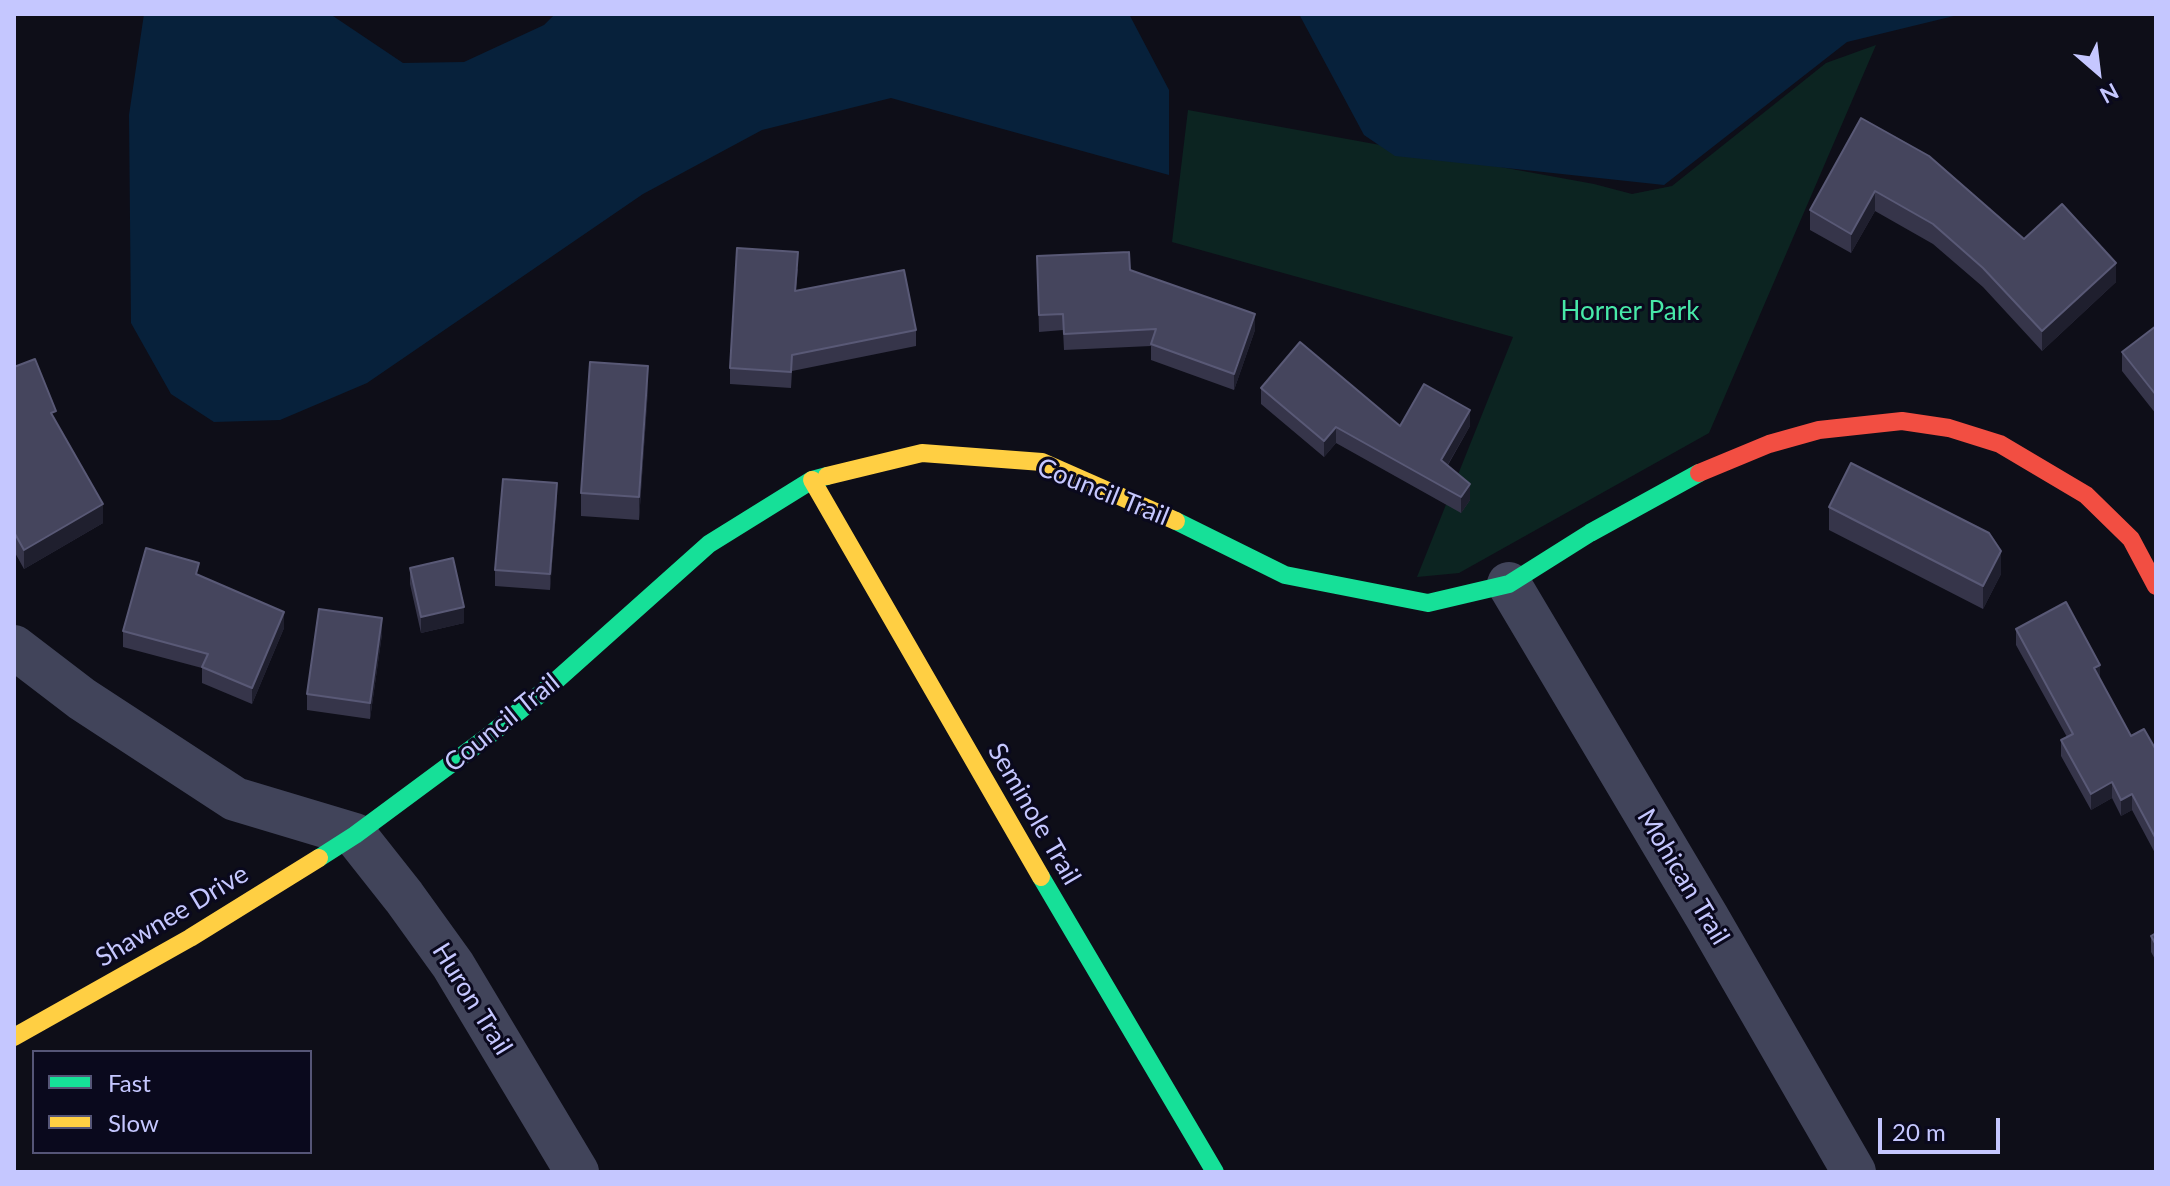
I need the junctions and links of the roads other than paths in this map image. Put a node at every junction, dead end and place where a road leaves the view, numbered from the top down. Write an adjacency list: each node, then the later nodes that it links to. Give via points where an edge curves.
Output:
1 (812, 480): 2 (street, Council Trail, via 922,453 1042,462 1285,575 1428,603); 5 (street, Council Trail, via 709,544 550,686); 8 (street, Seminole Trail)
2 (1509, 584): 3 (street, Council Trail, via 1710,467 1819,430 1902,421 2000,444 2086,495 2131,539); 9 (street, Mohican Trail)
3 (2156, 586)
4 (14, 647): 5 (street, via 82,699 235,799)
5 (355, 835): 6 (street, Shawnee Drive, via 190,938); 7 (street, Huron Trail, via 453,965)
6 (14, 1037)
7 (577, 1172)
8 (1215, 1172)
9 (1854, 1172)

